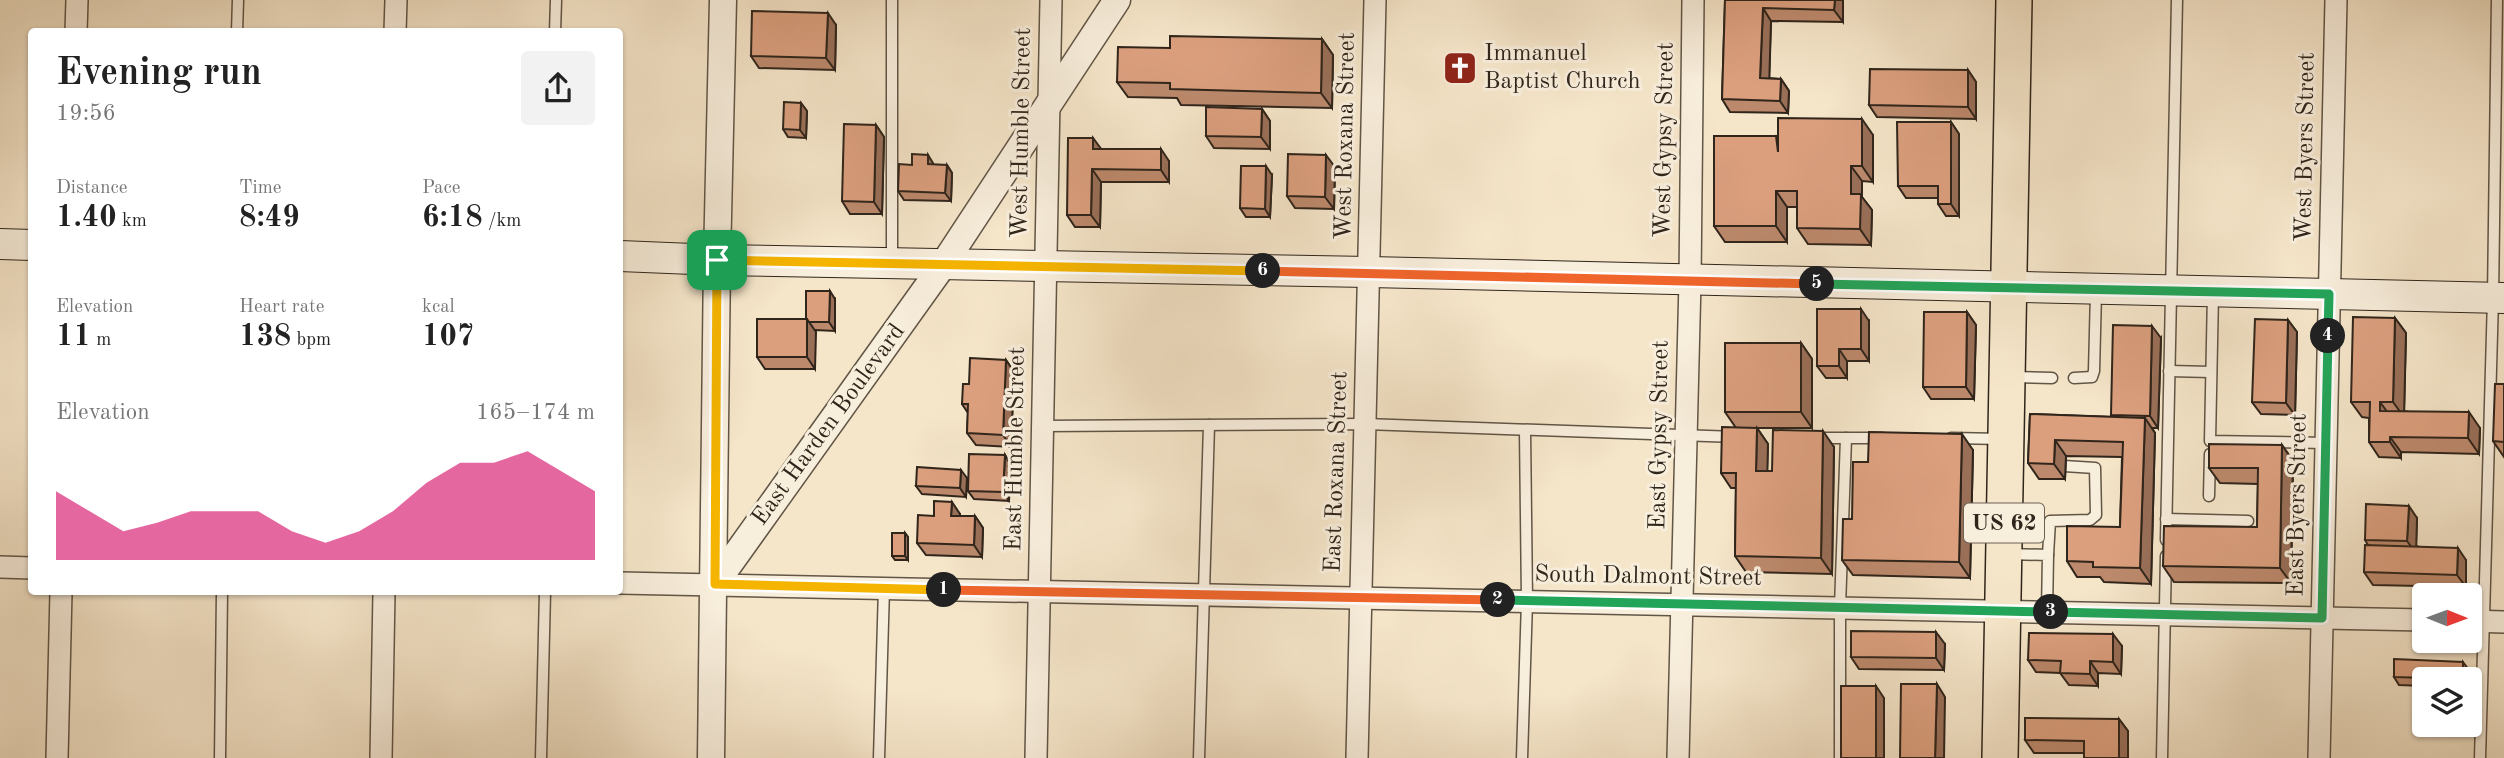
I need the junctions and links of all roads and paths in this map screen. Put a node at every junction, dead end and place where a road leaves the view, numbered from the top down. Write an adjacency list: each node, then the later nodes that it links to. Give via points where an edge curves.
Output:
1 (77, 0): 15 (street)
2 (238, 0): 16 (lane)
3 (396, 0): 17 (street)
4 (556, 0): 18 (lane)
5 (723, 0): 23 (street)
6 (892, 0): 24 (lane)
7 (1051, 0): 19 (street, West Humble Street)
8 (1117, 0): 19 (street, East Harden Boulevard)
9 (1375, 0): 27 (street, West Roxana Street)
10 (1693, 0): 28 (street, West Gypsy Street)
11 (2014, 0): 29 (highway, US 62)
12 (2177, 0): 31 (lane)
13 (2336, 0): 33 (street, West Byers Street)
14 (2497, 0): 34 (lane)
15 (76, 28)
16 (237, 28)
17 (395, 28)
18 (555, 28)
19 (1049, 103): 25 (street, East Harden Boulevard); 26 (street, West Humble Street)
20 (0, 244): 21 (main road)
21 (28, 245)
22 (623, 256): 23 (main road)
23 (717, 260): 24 (main road); 63 (street)
24 (892, 264): 25 (main road)
25 (943, 265): 26 (main road); 63 (street, East Harden Boulevard)
26 (1045, 268): 27 (main road); 42 (street, East Humble Street)
27 (1369, 272): 28 (main road); 40 (street, East Roxana Street)
28 (1690, 281): 29 (main road); 44 (street, East Gypsy Street)
29 (2009, 288): 30 (main road); 37 (highway, US 62)
30 (2096, 289): 31 (main road); 39 (lane, via 2094,371 2092,377)
31 (2170, 290): 32 (main road); 35 (lane)
32 (2213, 292): 33 (main road); 36 (lane)
33 (2329, 294): 34 (main road); 51 (street, East Byers Street)
34 (2499, 298): 62 (lane)
35 (2169, 371): 36 (lane); 55 (lane)
36 (2211, 372): 50 (lane)
37 (2007, 377): 38 (lane); 52 (highway, US 62)
38 (2052, 378)
39 (2074, 378)
40 (1365, 424): 41 (lane); 43 (lane); 71 (street, East Roxana Street)
41 (1209, 425): 42 (lane); 70 (lane)
42 (1042, 426): 65 (street, East Humble Street)
43 (1525, 431): 44 (lane); 72 (lane)
44 (1686, 437): 45 (lane); 73 (street, East Gypsy Street)
45 (1752, 437)
46 (1806, 438): 47 (lane)
47 (1846, 438): 48 (lane); 74 (lane)
48 (1899, 438)
49 (1939, 438): 52 (lane)
50 (2210, 440): 51 (lane); 54 (lane)
51 (2326, 443): 78 (street, East Byers Street)
52 (2010, 456): 57 (highway, US 62)
53 (2064, 466): 58 (lane, via 2095,468 2096,515 2090,520 2050,520)
54 (2209, 496)
55 (2166, 519): 56 (lane); 77 (lane)
56 (2248, 521)
57 (2004, 554): 58 (lane); 75 (highway, US 62)
58 (2048, 555): 76 (lane)
59 (0, 567): 60 (street)
60 (28, 568)
61 (623, 583): 63 (street, South Dalmont Street)
62 (2479, 583)
63 (715, 584): 64 (street, South Dalmont Street); 87 (street)
64 (884, 588): 65 (street, South Dalmont Street); 88 (lane)
65 (1039, 592): 70 (street, South Dalmont Street); 89 (street, East Humble Street)
66 (61, 595): 83 (street)
67 (222, 595): 84 (lane)
68 (384, 595): 85 (street)
69 (545, 595): 86 (lane)
70 (1203, 595): 71 (street, South Dalmont Street); 90 (lane)
71 (1360, 597): 72 (street, South Dalmont Street); 91 (street, East Roxana Street)
72 (1527, 601): 73 (street, South Dalmont Street); 92 (lane)
73 (1682, 603): 74 (street, South Dalmont Street); 93 (street, East Gypsy Street)
74 (1840, 607): 75 (street, South Dalmont Street); 94 (lane)
75 (2003, 611): 76 (street, South Dalmont Street); 95 (highway, US 62)
76 (2047, 612): 77 (street, South Dalmont Street)
77 (2165, 614): 78 (street, South Dalmont Street); 96 (lane)
78 (2322, 618): 79 (street, South Dalmont Street); 97 (street, East Byers Street)
79 (2412, 620)
80 (2482, 621): 81 (street)
81 (2504, 622)
82 (2477, 653): 98 (lane)
83 (57, 758)
84 (220, 758)
85 (381, 758)
86 (541, 758)
87 (711, 758)
88 (878, 758)
89 (1036, 758)
90 (1199, 758)
91 (1357, 758)
92 (1522, 758)
93 (1678, 758)
94 (1840, 758)
95 (2000, 758)
96 (2162, 758)
97 (2319, 758)
98 (2480, 758)

